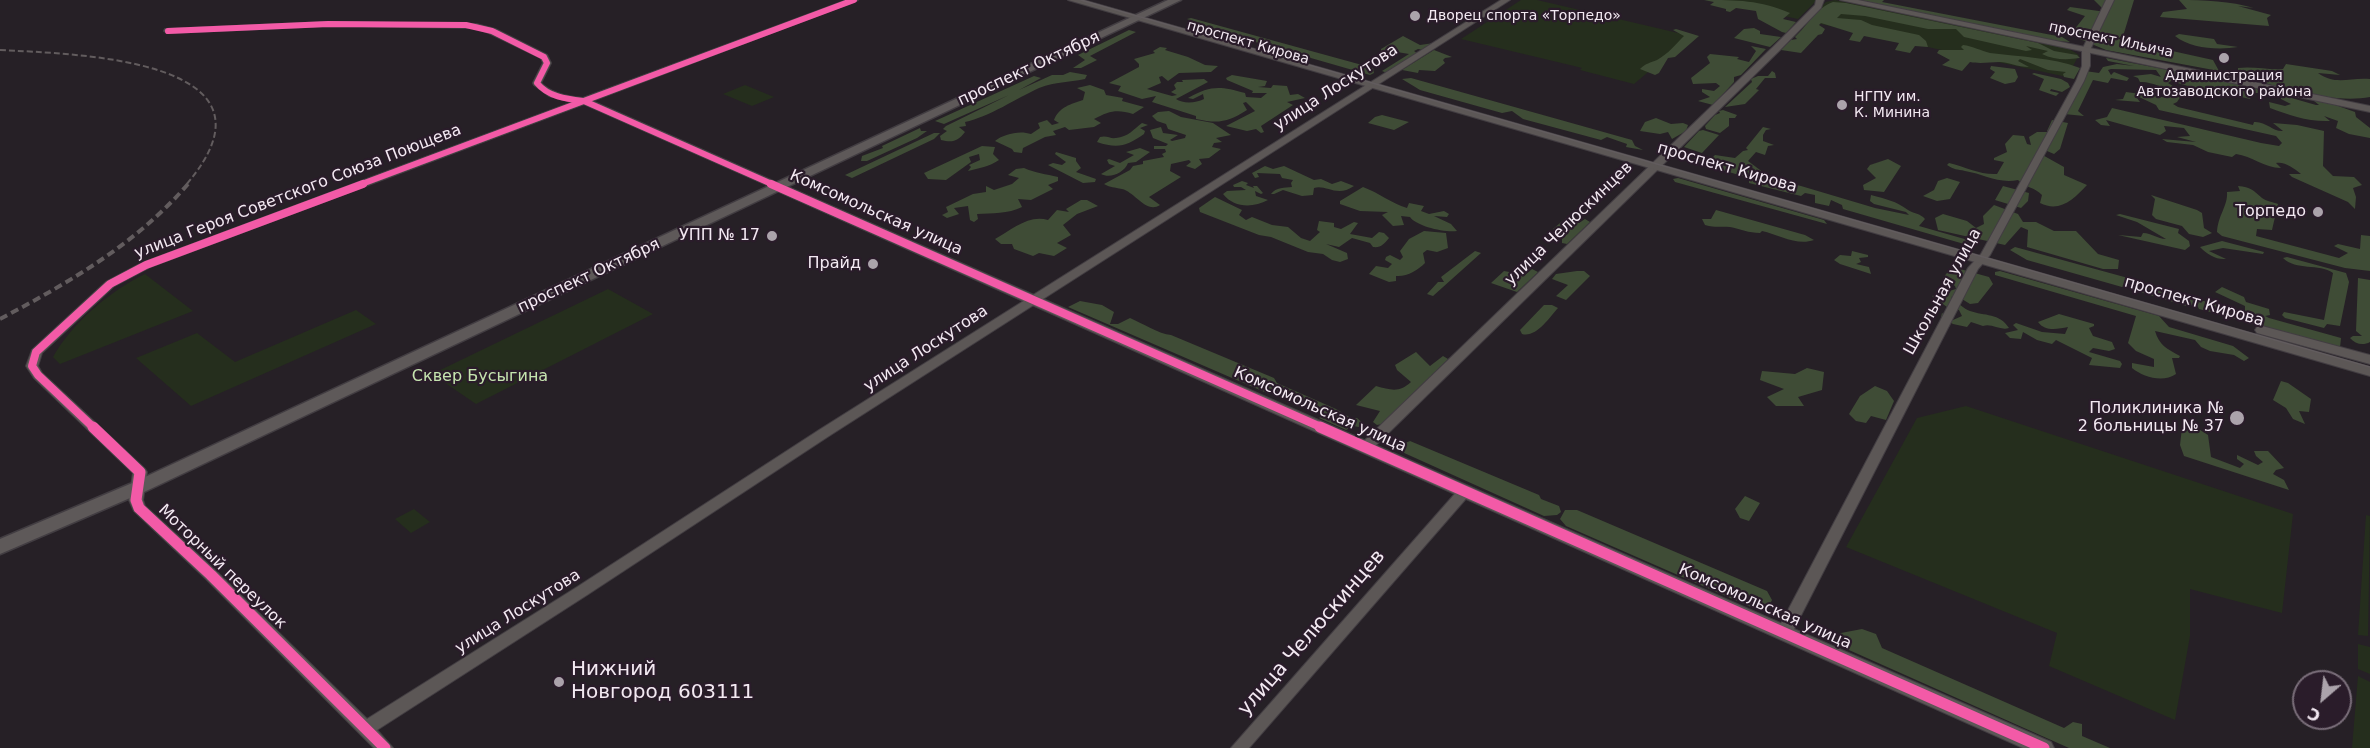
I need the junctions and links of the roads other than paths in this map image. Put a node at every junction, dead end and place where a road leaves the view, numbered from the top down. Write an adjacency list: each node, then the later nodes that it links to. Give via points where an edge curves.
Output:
1 (854, 0): 13 (street, улица Героя Советского Союза Поющева)
2 (1073, 0): 9 (street, проспект Кирова)
3 (1096, 0): 9 (street, проспект Кирова)
4 (1176, 0): 9 (main road, проспект Октября)
5 (1506, 0): 12 (street, улица Лоскутова)
6 (1820, 0): 18 (street, улица Челюскинцев, via 1776,49)
7 (1845, 0): 11 (street, проспект Ильича)
8 (2110, 0): 11 (street, Школьная улица)
9 (1142, 16): 12 (street, проспект Кирова); 19 (main road, проспект Октября)
10 (168, 31): 13 (street, via 328,24 476,26 543,57 547,63 537,83 540,88 568,100)
11 (2086, 50): 14 (street, проспект Ильича); 20 (street, Школьная улица, via 2086,66 2080,81)
12 (1376, 82): 18 (street, проспект Кирова); 21 (street, улица Лоскутова)
13 (584, 101): 19 (street, Комсомольская улица); 24 (street, улица Героя Советского Союза Поющева, via 133,271 110,284 36,352 32,366)
14 (2343, 103): 15 (street); 16 (street, проспект Ильича); 17 (street)
15 (2370, 104)
16 (2370, 109)
17 (2370, 114)
18 (1658, 163): 20 (street, проспект Кирова); 25 (street, улица Челюскинцев)
19 (779, 187): 21 (street, Комсомольская улица); 26 (main road, проспект Октября)
20 (1984, 256): 22 (street, проспект Кирова); 23 (street, проспект Кирова); 29 (street, Школьная улица, via 1973,268)
21 (1034, 300): 25 (street, Комсомольская улица); 30 (street, улица Лоскутова)
22 (2370, 360)
23 (2370, 372)
24 (38, 375): 26 (street, Моторный переулок, via 141,472)
25 (1366, 447): 27 (street, Комсомольская улица)
26 (137, 488): 28 (main road, проспект Октября); 30 (street, Моторный переулок, via 139,508)
27 (1465, 491): 29 (street, Комсомольская улица); 32 (street, улица Челюскинцев)
28 (0, 548)
29 (1784, 633): 33 (street, Комсомольская улица)
30 (365, 729): 31 (street, Моторный переулок)
31 (385, 748)
32 (1239, 748)
33 (2044, 748)

